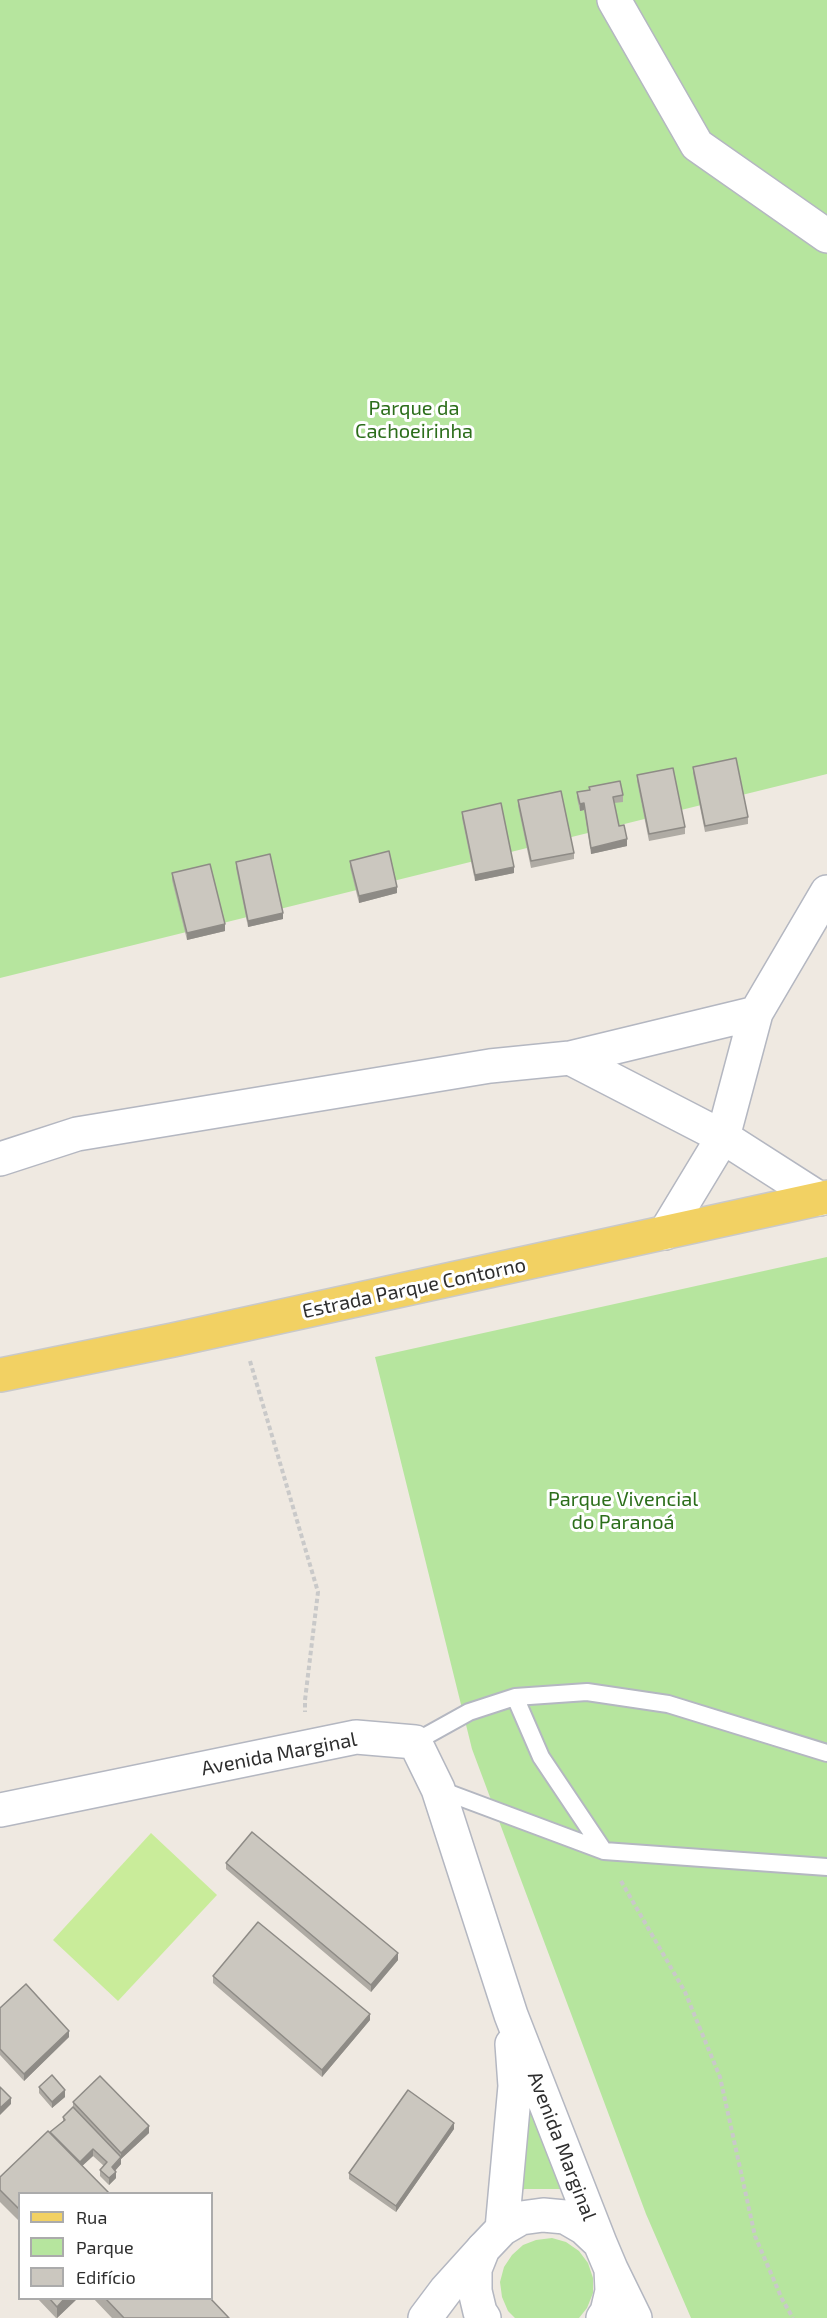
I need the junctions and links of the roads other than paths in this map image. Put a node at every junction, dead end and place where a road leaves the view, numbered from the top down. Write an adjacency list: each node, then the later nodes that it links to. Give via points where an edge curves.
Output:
1 (614, 0): 2 (street, via 697,145)
2 (827, 236)
3 (827, 892): 4 (street)
4 (756, 1013): 5 (street); 6 (street)
5 (570, 1058): 6 (street); 7 (street, via 490,1066 77,1134)
6 (723, 1137): 8 (street); 9 (street)
7 (0, 1159)
8 (824, 1198): 9 (main road, Estrada Parque Contorno)
9 (665, 1233): 10 (main road, Estrada Parque Contorno)
10 (0, 1375)
11 (516, 1697): 12 (lane, via 469,1712); 13 (lane, via 587,1692 668,1704); 16 (lane, via 541,1757)
12 (415, 1742): 14 (street, Avenida Marginal); 15 (street, Avenida Marginal, via 356,1737)
13 (827, 1754)
14 (438, 1789): 16 (lane); 18 (street, Avenida Marginal)
15 (0, 1810)
16 (604, 1851): 17 (lane)
17 (827, 1867)
18 (511, 2015): 19 (street, Avenida Marginal, via 514,2086); 20 (street, Avenida Marginal)
19 (492, 2239): 20 (street, via 520,2218 564,2217 584,2228); 21 (street); 22 (street, Avenida Marginal, via 475,2270 475,2290)
20 (605, 2256): 23 (street, via 612,2291); 24 (street, Avenida Marginal)
21 (425, 2318)
22 (484, 2318)
23 (603, 2318)
24 (635, 2318)

